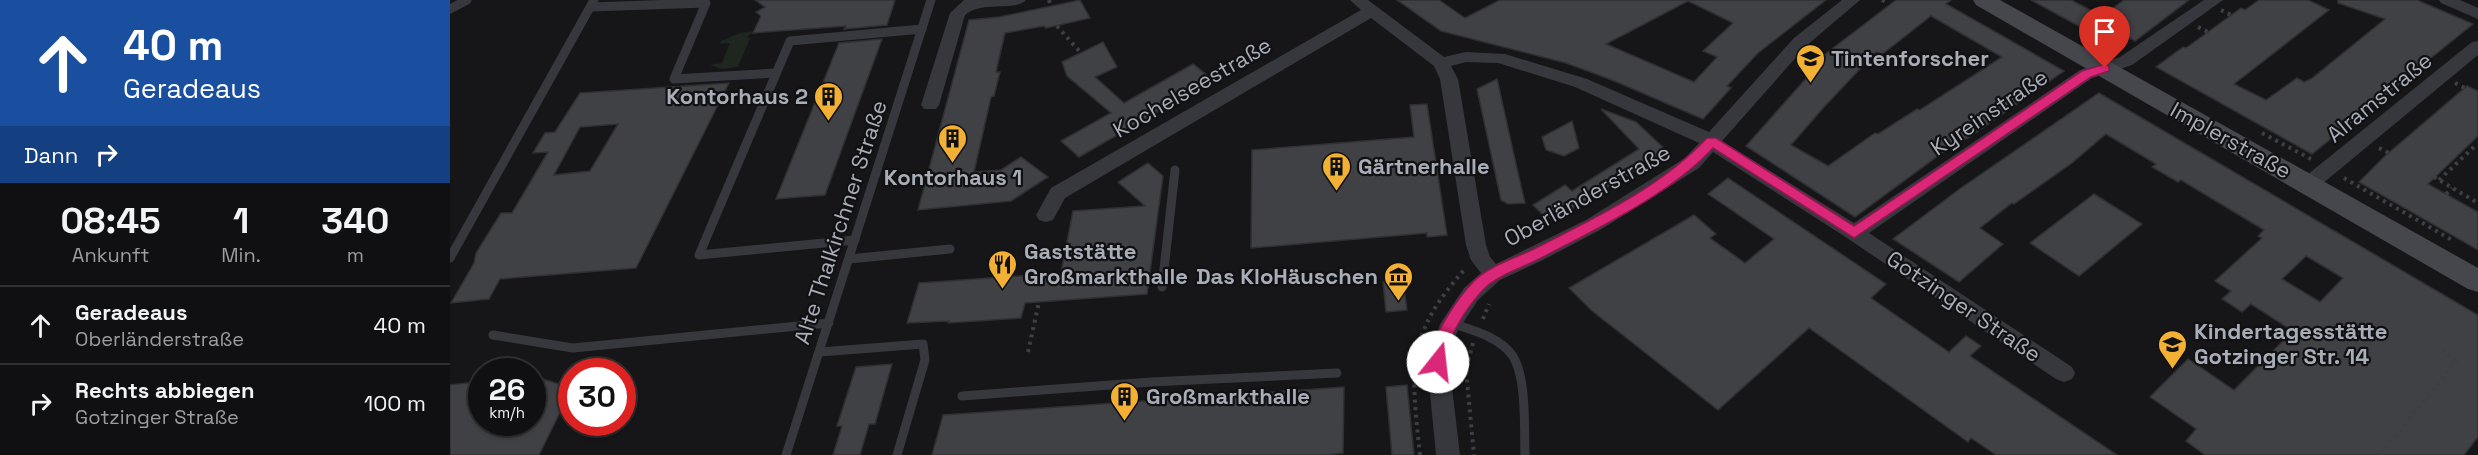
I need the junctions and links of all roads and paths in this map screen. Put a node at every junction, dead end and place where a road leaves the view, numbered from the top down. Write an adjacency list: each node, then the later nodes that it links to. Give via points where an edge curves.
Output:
1 (467, 0): 13 (lane)
2 (932, 0): 16 (lane, Alte Thalkirchner Straße)
3 (1018, 0): 22 (street, via 970,3 958,13)
4 (1049, 0): 12 (path)
5 (1852, 0): 24 (street, Oberländerstraße, via 1800,42)
6 (1984, 0): 20 (main road, Implerstraße)
7 (2216, 0): 20 (street, Kyreinstraße, via 2126,61)
8 (2447, 0): 14 (street)
9 (677, 2): 10 (lane); 21 (lane, via 706,3 674,79)
10 (592, 4): 38 (lane)
11 (1365, 5): 19 (street); 33 (street, Kochelseestraße, via 1058,193)
12 (1051, 7)
13 (450, 9)
14 (2478, 14)
15 (1057, 26): 18 (path)
16 (921, 29): 21 (lane, via 790,41); 35 (lane, Alte Thalkirchner Straße)
17 (2478, 46): 27 (street, Alramstraße)
18 (1081, 53)
19 (1441, 63): 24 (street, Gotzinger Straße, via 1466,57 1499,58 1581,83); 40 (street, via 1449,79 1476,245 1481,260)
20 (2105, 68): 27 (main road, Implerstraße); 34 (street, Kyreinstraße, via 2086,74)
21 (776, 73): 35 (lane, via 699,255)
22 (930, 105)
23 (2262, 133): 27 (path)
24 (1712, 142): 34 (street, Gotzinger Straße); 40 (street, Oberländerstraße, via 1692,163 1593,225)
25 (2477, 144): 29 (path)
26 (1175, 170): 42 (lane)
27 (2319, 176): 36 (path, via 2437,230); 41 (main road, Implerstraße)
28 (2434, 177): 29 (path)
29 (2439, 180): 30 (path)
30 (2452, 188): 31 (path); 32 (path)
31 (2446, 194)
32 (2478, 203)
33 (1046, 215)
34 (1854, 233): 53 (street, Gotzinger Straße)
35 (855, 240): 39 (lane, Alte Thalkirchner Straße)
36 (2460, 246)
37 (951, 249): 39 (lane)
38 (450, 258)
39 (849, 259): 45 (lane, Alte Thalkirchner Straße)
40 (1493, 274): 46 (street, Oberländerstraße, via 1471,294)
41 (2478, 281)
42 (1162, 287)
43 (1039, 302): 51 (path)
44 (1490, 304): 47 (path)
45 (829, 323): 48 (lane, via 573,348); 50 (lane, Alte Thalkirchner Straße)
46 (1451, 323): 47 (lane); 57 (street, Oberländerstraße, via 1438,362)
47 (1476, 333): 58 (path, via 1466,370); 59 (lane, via 1503,346 1516,361)
48 (493, 335)
49 (2440, 349): 60 (path, via 2456,361)
50 (820, 352): 55 (lane, Alte Thalkirchner Straße); 56 (lane, via 922,344 925,360)
51 (1028, 352)
52 (1337, 372): 54 (lane)
53 (2064, 373)
54 (962, 396)
55 (786, 455)
56 (897, 455)
57 (1448, 455)
58 (1474, 455)
59 (1525, 455)
60 (2381, 455)

